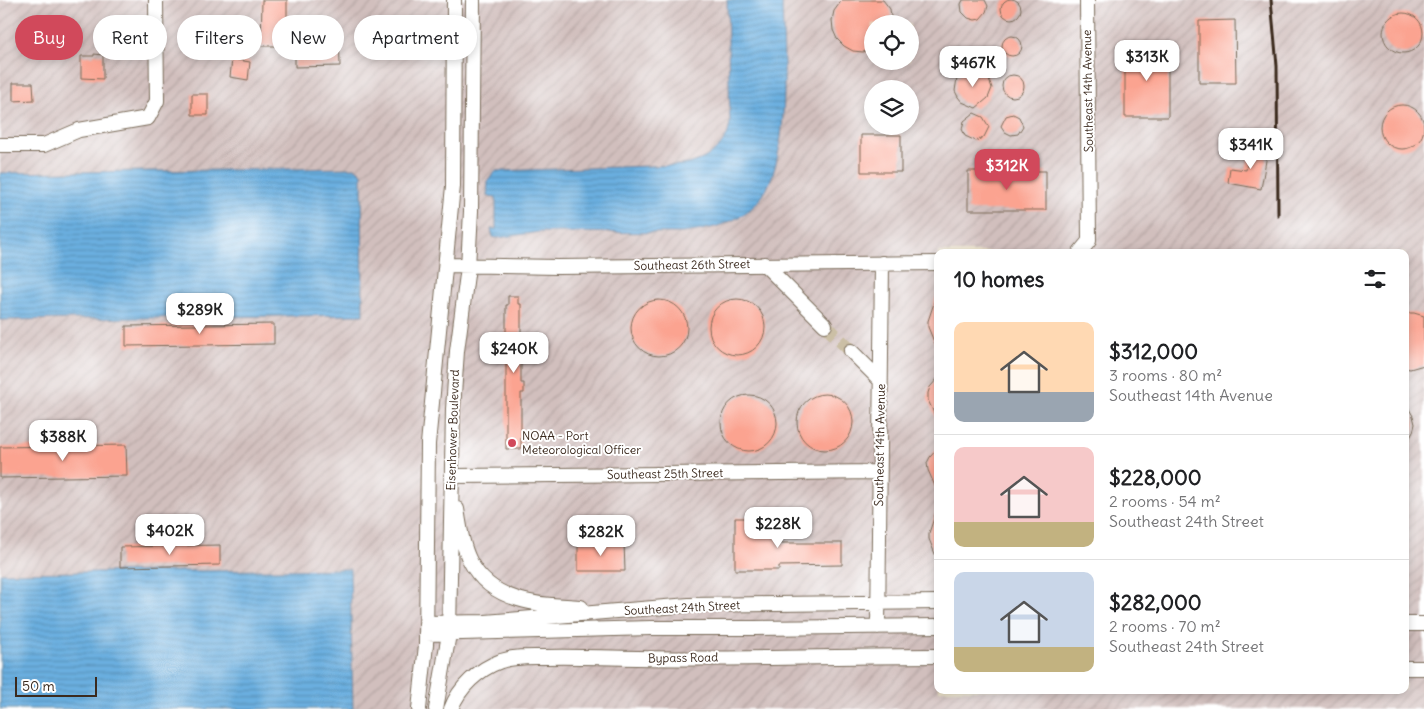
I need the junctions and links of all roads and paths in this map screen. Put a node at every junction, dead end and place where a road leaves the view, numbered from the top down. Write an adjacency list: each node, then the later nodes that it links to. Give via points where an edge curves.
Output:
1 (156, 0): 5 (street, via 157,101 148,118 79,130 44,145)
2 (454, 0): 10 (street, Eisenhower Boulevard, via 453,186)
3 (473, 0): 11 (street, Eisenhower Boulevard)
4 (1087, 0): 6 (street, Southeast 14th Avenue, via 1089,241)
5 (0, 145)
6 (1082, 249)
7 (882, 263): 8 (street, Southeast 26th Street); 9 (street, Southeast 26th Street); 14 (street, Southeast 14th Avenue)
8 (934, 263)
9 (764, 264): 11 (street, Southeast 26th Street); 12 (street)
10 (446, 265): 11 (street, Southeast 26th Street); 25 (street, Eisenhower Boulevard, via 429,438)
11 (468, 267): 16 (street, Eisenhower Boulevard, via 457,351)
12 (825, 325)
13 (851, 351): 14 (street)
14 (880, 380): 15 (street, Southeast 14th Avenue)
15 (879, 472): 16 (street, Southeast 25th Street); 17 (street, Southeast 14th Avenue)
16 (451, 476): 20 (street, via 462,540 470,562 495,589 529,603); 26 (street, Eisenhower Boulevard)
17 (878, 602): 18 (street, Southeast 24th Street); 19 (street, Southeast 24th Street); 24 (street, Southeast 14th Avenue)
18 (934, 602)
19 (755, 604): 20 (street, Southeast 24th Street); 27 (street)
20 (633, 610): 26 (street, Southeast 24th Street)
21 (1409, 624): 22 (street)
22 (1424, 624)
23 (934, 626): 24 (street, Southeast 24th Street)
24 (878, 627): 27 (street, Southeast 24th Street)
25 (426, 628): 26 (street, Southeast 24th Street); 32 (street, Eisenhower Boulevard)
26 (449, 628): 27 (street, Southeast 24th Street); 33 (street, Eisenhower Boulevard)
27 (755, 628)
28 (934, 656): 34 (street, Bypass Road, via 517,657 485,668 464,686)
29 (1409, 661): 31 (street)
30 (1409, 668): 31 (street, bridge)
31 (1424, 669)
32 (419, 709)
33 (436, 709)
34 (451, 709)

